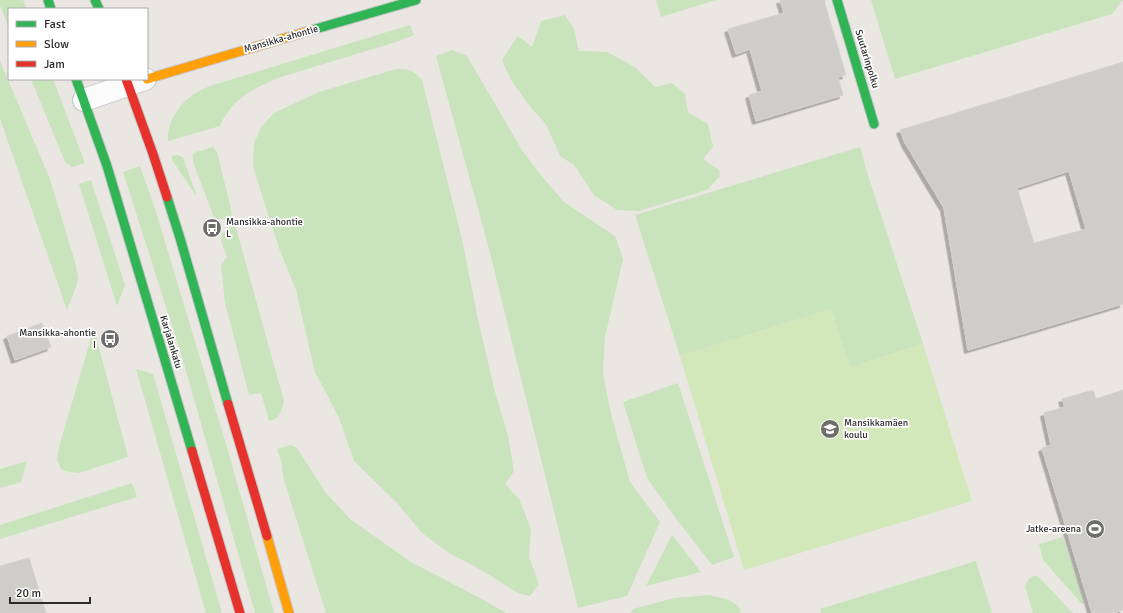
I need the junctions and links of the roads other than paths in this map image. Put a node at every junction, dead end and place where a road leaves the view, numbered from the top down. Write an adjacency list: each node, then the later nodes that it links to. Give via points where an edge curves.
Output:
1 (416, 0): 3 (main road, Mansikka-ahontie)
2 (837, 0): 7 (main road, Suutarinpolku)
3 (148, 77)
4 (76, 80): 6 (main road, Karjalankatu)
5 (137, 80): 6 (street, Mansikka-ahontie); 9 (main road, via 153,154 180,238)
6 (84, 100): 8 (main road, Karjalankatu, via 107,166)
7 (874, 124)
8 (240, 613)
9 (289, 613)

